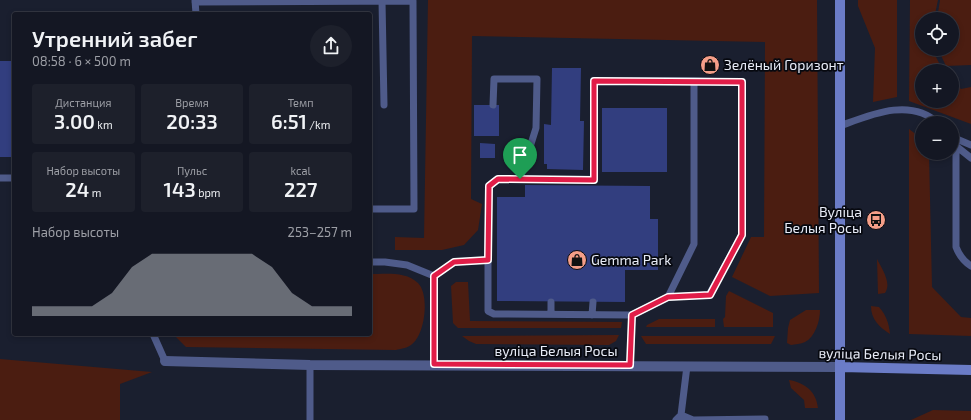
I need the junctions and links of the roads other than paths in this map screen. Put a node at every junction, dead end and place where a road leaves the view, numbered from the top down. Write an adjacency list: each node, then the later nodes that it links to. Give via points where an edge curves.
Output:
1 (840, 0): 9 (main road)
2 (195, 1): 3 (lane); 4 (lane)
3 (382, 1): 6 (lane); 18 (lane, via 413,1 414,209)
4 (196, 12)
5 (694, 81): 17 (lane, via 594,81 594,180); 23 (lane, via 694,244); 23 (lane, via 742,82 742,235 710,295)
6 (384, 104)
7 (493, 105): 17 (lane, via 494,79 537,79 536,128)
8 (928, 116): 9 (lane, via 919,110 904,109 868,116)
9 (840, 126): 35 (main road)
10 (959, 141): 11 (lane)
11 (971, 145)
12 (959, 147): 13 (lane)
13 (971, 158)
14 (954, 160): 21 (lane, via 956,247 960,256)
15 (0, 178): 16 (lane)
16 (12, 178)
17 (520, 179): 19 (lane, via 498,179 489,186)
18 (372, 209)
19 (488, 260): 22 (lane, via 454,262); 26 (lane, via 488,310 494,314)
20 (372, 262): 22 (lane, via 407,265)
21 (971, 266)
22 (434, 276): 31 (lane)
23 (668, 297): 28 (lane)
24 (551, 302): 26 (lane)
25 (593, 302): 27 (lane)
26 (551, 314): 27 (lane)
27 (592, 315): 28 (lane)
28 (632, 315): 33 (lane)
29 (154, 336): 30 (lane)
30 (166, 361): 32 (street, вуліца Белыя Росы)
31 (434, 364): 32 (street, вуліца Белыя Росы); 33 (street, вуліца Белыя Росы)
32 (310, 365): 39 (lane)
33 (630, 365): 34 (street, вуліца Белыя Росы)
34 (686, 366): 35 (street, вуліца Белыя Росы); 37 (lane)
35 (840, 367): 36 (main road, вуліца Белыя Росы); 40 (main road)
36 (971, 370)
37 (678, 418): 38 (lane)
38 (765, 419)
39 (310, 420)
40 (840, 420)

